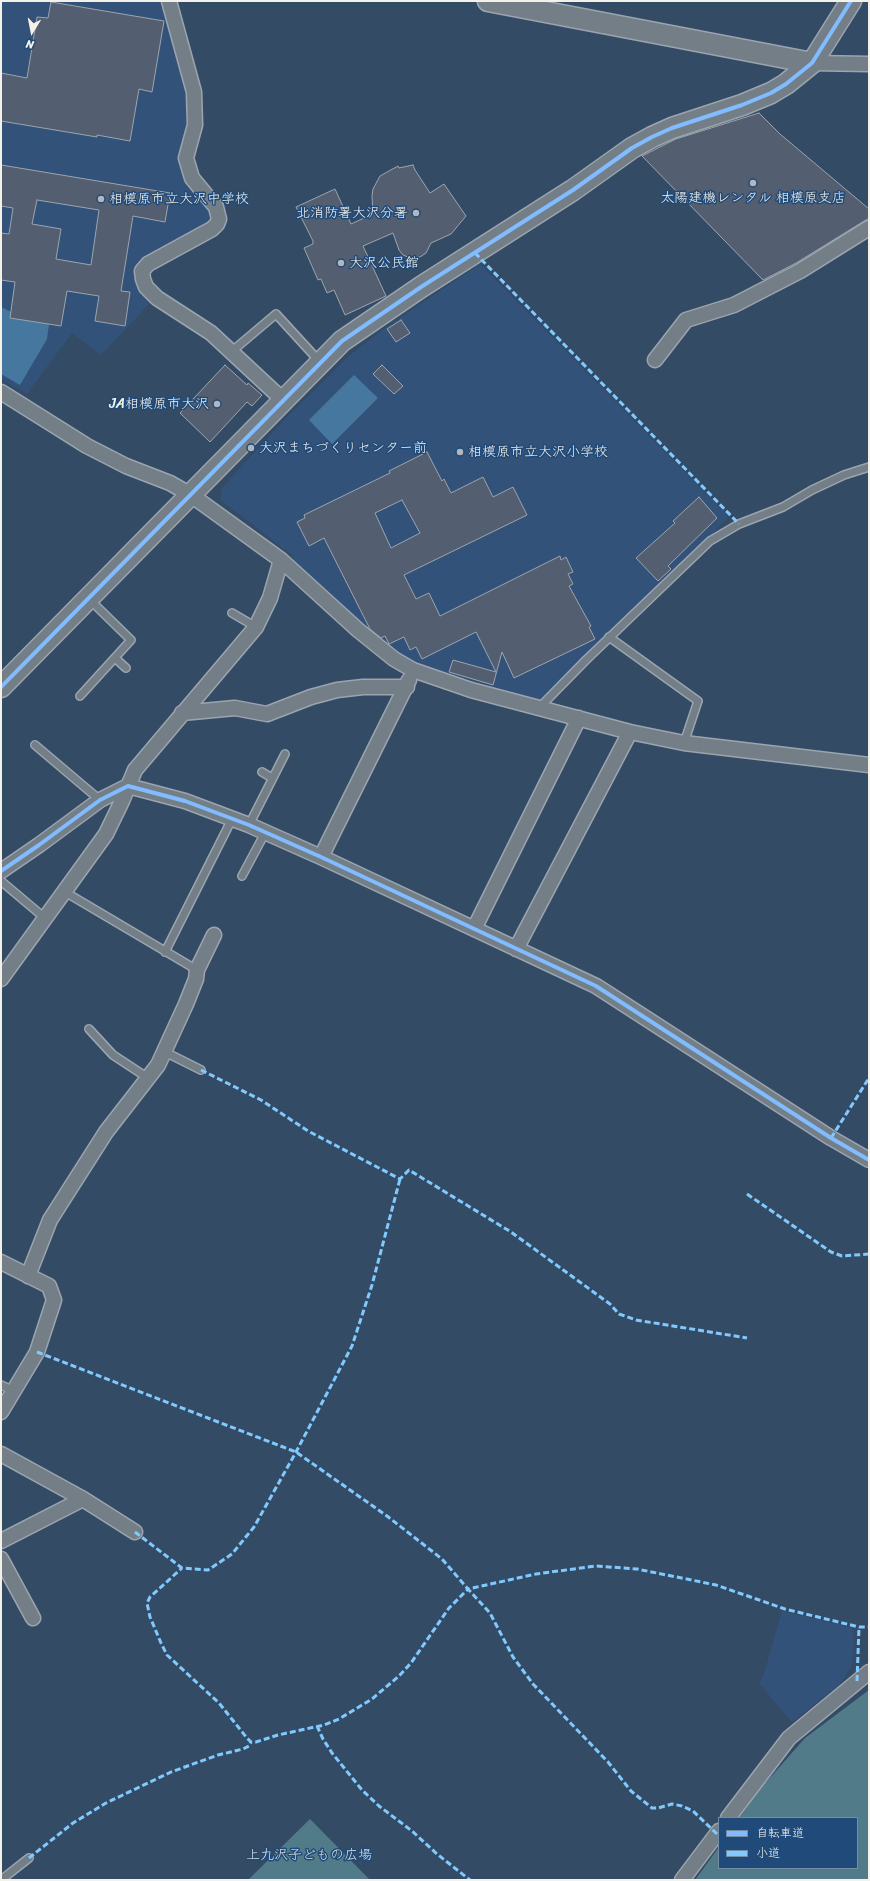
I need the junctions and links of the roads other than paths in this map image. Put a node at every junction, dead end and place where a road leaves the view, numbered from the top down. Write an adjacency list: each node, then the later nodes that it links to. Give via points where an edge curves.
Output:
1 (169, 1): 7 (street, via 194,92 195,125 186,158 192,178 216,207 219,219 212,229 148,264 142,271 143,279 146,287 157,298 211,333)
2 (488, 1): 4 (street)
3 (851, 1): 4 (street)
4 (812, 63): 5 (street); 9 (street, via 771,93 672,128 632,148 573,190 342,341)
5 (869, 64)
6 (869, 228): 8 (street, via 800,270 734,305 686,320)
7 (230, 352): 9 (lane, via 276,314); 11 (street)
8 (655, 360)
9 (320, 362): 11 (street)
10 (1, 392): 13 (street, via 87,446)
11 (283, 400): 13 (street)
12 (869, 467): 18 (lane, via 844,475 783,507 739,524 710,541)
13 (191, 495): 14 (street); 15 (street)
14 (281, 560): 17 (street, via 270,598); 21 (street, via 358,630 394,659)
15 (88, 598): 19 (lane, via 131,640); 22 (street)
16 (232, 613): 17 (lane)
17 (256, 627): 26 (street)
18 (610, 637): 25 (lane); 29 (lane, via 698,701)
19 (115, 658): 20 (lane); 24 (lane)
20 (126, 668)
21 (413, 670): 23 (street); 25 (street, via 471,690)
22 (1, 687)
23 (407, 687): 26 (street, via 337,690 268,714 235,708); 40 (street)
24 (80, 696)
25 (540, 707): 27 (street)
26 (182, 713): 35 (street, via 135,770)
27 (579, 718): 28 (street); 46 (street)
28 (630, 732): 29 (street); 48 (street)
29 (684, 743): 32 (street)
30 (35, 745): 36 (lane)
31 (285, 754): 34 (lane)
32 (869, 765)
33 (262, 772): 34 (lane)
34 (272, 778): 38 (lane)
35 (128, 786): 36 (street); 37 (street, via 185,801); 44 (street, via 106,834)
36 (100, 800): 41 (street)
37 (232, 819): 38 (street); 49 (lane)
38 (249, 825): 39 (street)
39 (265, 833): 40 (street); 42 (lane)
40 (320, 857): 46 (street)
41 (1, 871)
42 (242, 876)
43 (1, 881): 45 (lane)
44 (65, 892): 45 (street); 49 (lane)
45 (46, 919): 51 (street)
46 (474, 929): 48 (street)
47 (214, 935): 50 (street)
48 (516, 949): 56 (street, via 596,986)
49 (165, 952): 50 (lane)
50 (197, 970): 53 (street, via 194,985)
51 (1, 979)
52 (89, 1029): 55 (lane, via 113,1055)
53 (165, 1052): 54 (lane); 55 (street)
54 (201, 1070)
55 (148, 1078): 58 (street, via 106,1132 50,1220)
56 (869, 1160)
57 (1, 1262): 58 (street)
58 (28, 1276): 59 (street, via 49,1286 54,1300 37,1352)
59 (7, 1388): 60 (street)
60 (1, 1412)
61 (1, 1454): 62 (street)
62 (83, 1499): 63 (street); 64 (street)
63 (135, 1532)
64 (1, 1541)
65 (1, 1560): 66 (street)
66 (33, 1618)
67 (869, 1672): 68 (street, via 789,1738)
68 (729, 1817)
69 (718, 1832): 72 (street)
70 (29, 1858): 71 (lane)
71 (1, 1880)
72 (682, 1880)

